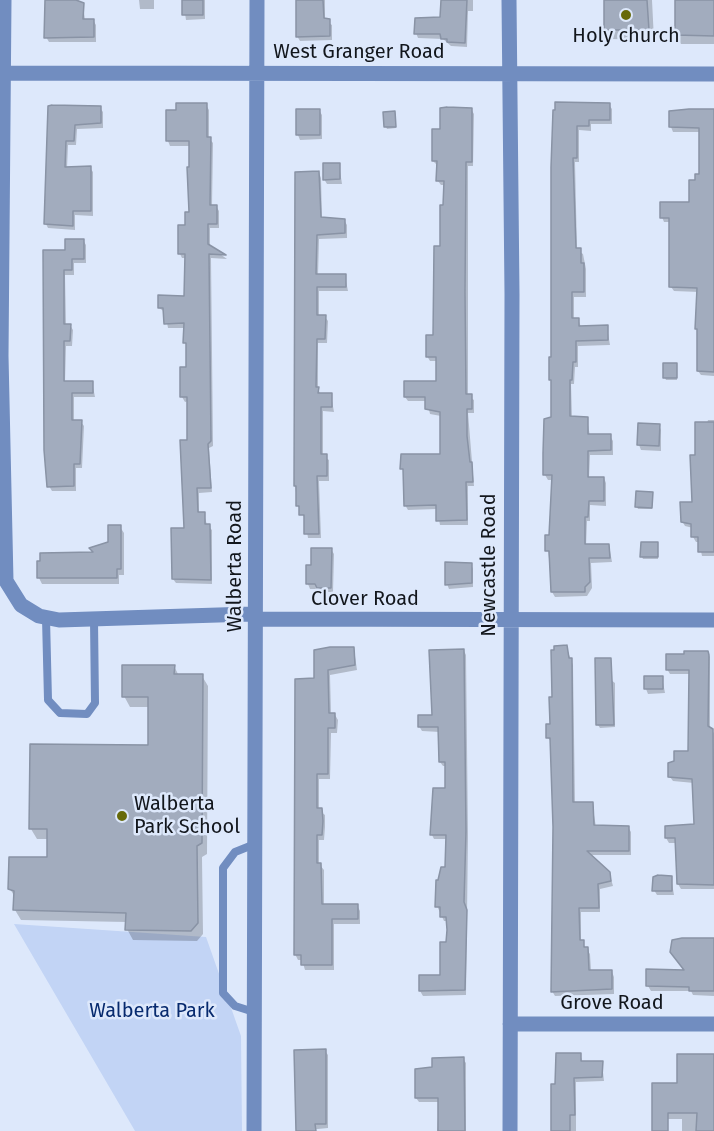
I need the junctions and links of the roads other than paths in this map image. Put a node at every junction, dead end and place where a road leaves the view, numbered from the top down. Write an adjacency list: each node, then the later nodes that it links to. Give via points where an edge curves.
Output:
1 (4, 0): 5 (street)
2 (256, 0): 4 (street, Walberta Road)
3 (509, 0): 6 (street, Newcastle Road)
4 (256, 72): 5 (street, West Granger Road); 6 (street, West Granger Road); 9 (street, Walberta Road)
5 (2, 73): 8 (street, Clover Road, via 1,356 6,581 21,605)
6 (509, 73): 7 (street, West Granger Road); 12 (street, Newcastle Road)
7 (714, 74)
8 (46, 618): 10 (street, Clover Road); 10 (lane, via 48,700 60,714 87,714 95,702)
9 (257, 619): 10 (street, Clover Road, via 250,614); 12 (street, Clover Road); 13 (street, Walberta Road)
10 (94, 620)
11 (714, 620): 12 (street, Clover Road)
12 (510, 621): 15 (street, Newcastle Road)
13 (255, 843): 14 (street, Walberta Road); 14 (lane, via 235,852 223,868 223,993 235,1006)
14 (254, 1012): 17 (street, Walberta Road)
15 (510, 1024): 16 (street, Grove Road); 18 (street, Newcastle Road)
16 (714, 1024)
17 (254, 1131)
18 (510, 1131)

